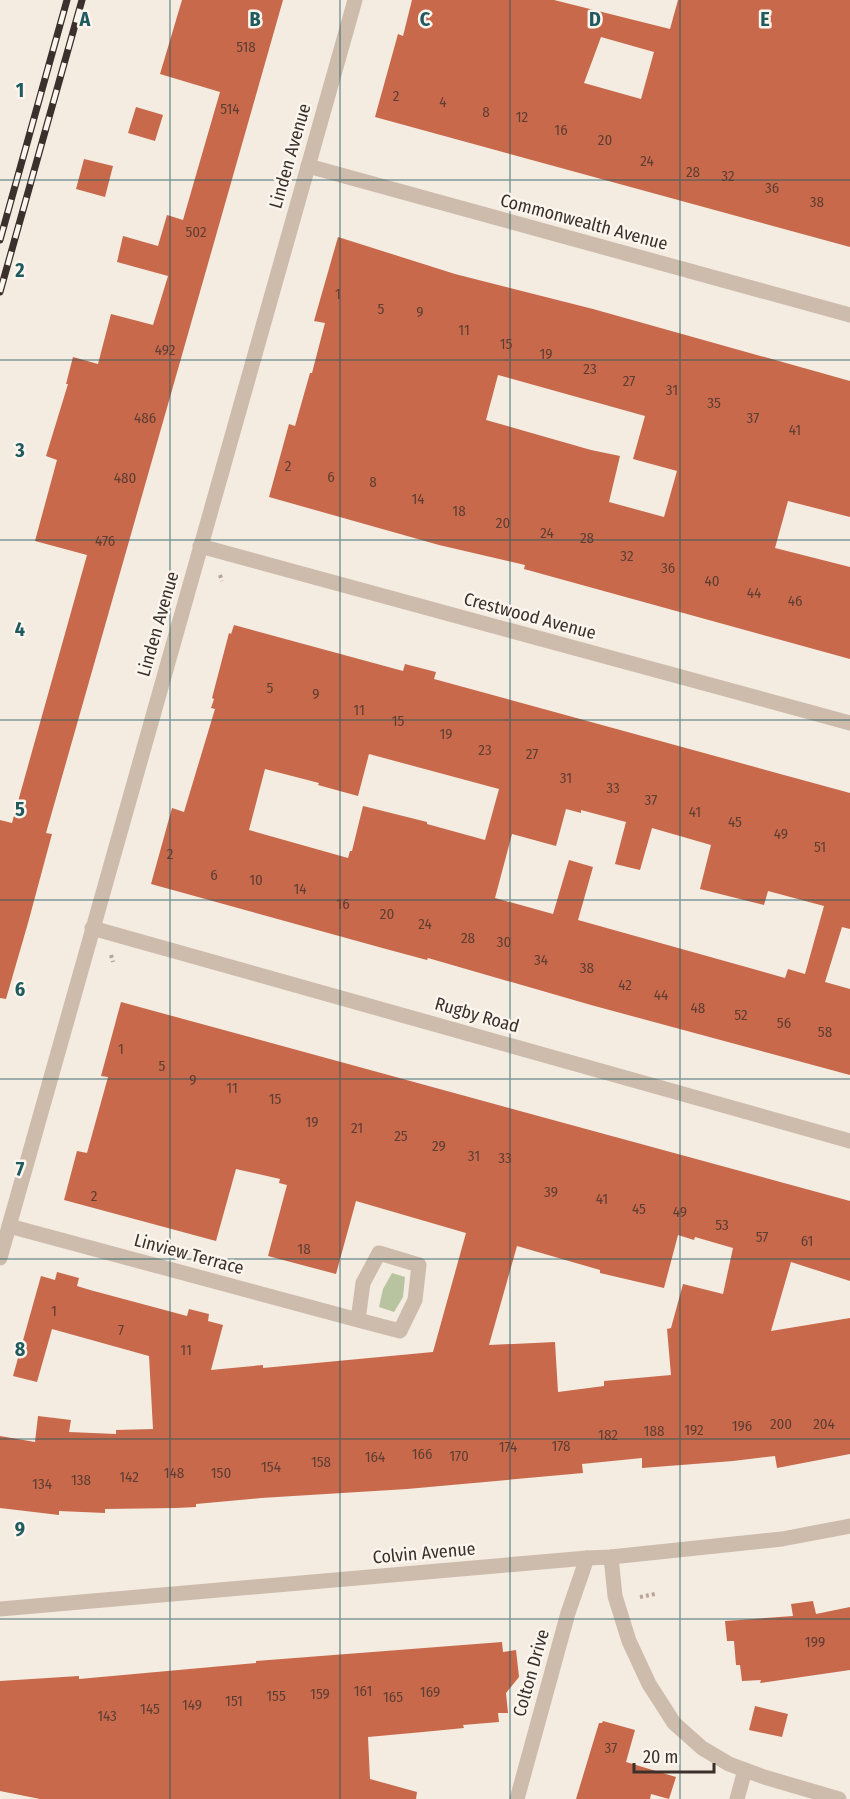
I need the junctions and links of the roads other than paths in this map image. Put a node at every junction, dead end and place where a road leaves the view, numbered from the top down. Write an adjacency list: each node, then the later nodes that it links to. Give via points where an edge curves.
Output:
1 (355, 0): 2 (street, Linden Avenue)
2 (308, 166): 3 (street, Commonwealth Avenue); 4 (street, Linden Avenue)
3 (850, 315)
4 (200, 546): 5 (street, Crestwood Avenue); 6 (street, Linden Avenue)
5 (850, 723)
6 (92, 928): 7 (street, Rugby Road); 8 (street, Linden Avenue)
7 (850, 1141)
8 (9, 1226): 9 (street, Linden Avenue); 10 (street, Linview Terrace)
9 (0, 1258)
10 (358, 1320): 10 (street, Linview Terrace, via 400,1331 415,1299 419,1265 379,1253 363,1283)
11 (850, 1526): 12 (street, Colvin Avenue, via 782,1539)
12 (611, 1557): 13 (street, Colvin Avenue); 15 (street, via 615,1596 629,1641 649,1684 674,1723 702,1748)
13 (587, 1558): 14 (street, Colvin Avenue); 16 (street, Colton Drive)
14 (0, 1609)
15 (745, 1770): 17 (street); 18 (street)
16 (517, 1799)
17 (737, 1799)
18 (839, 1799)

